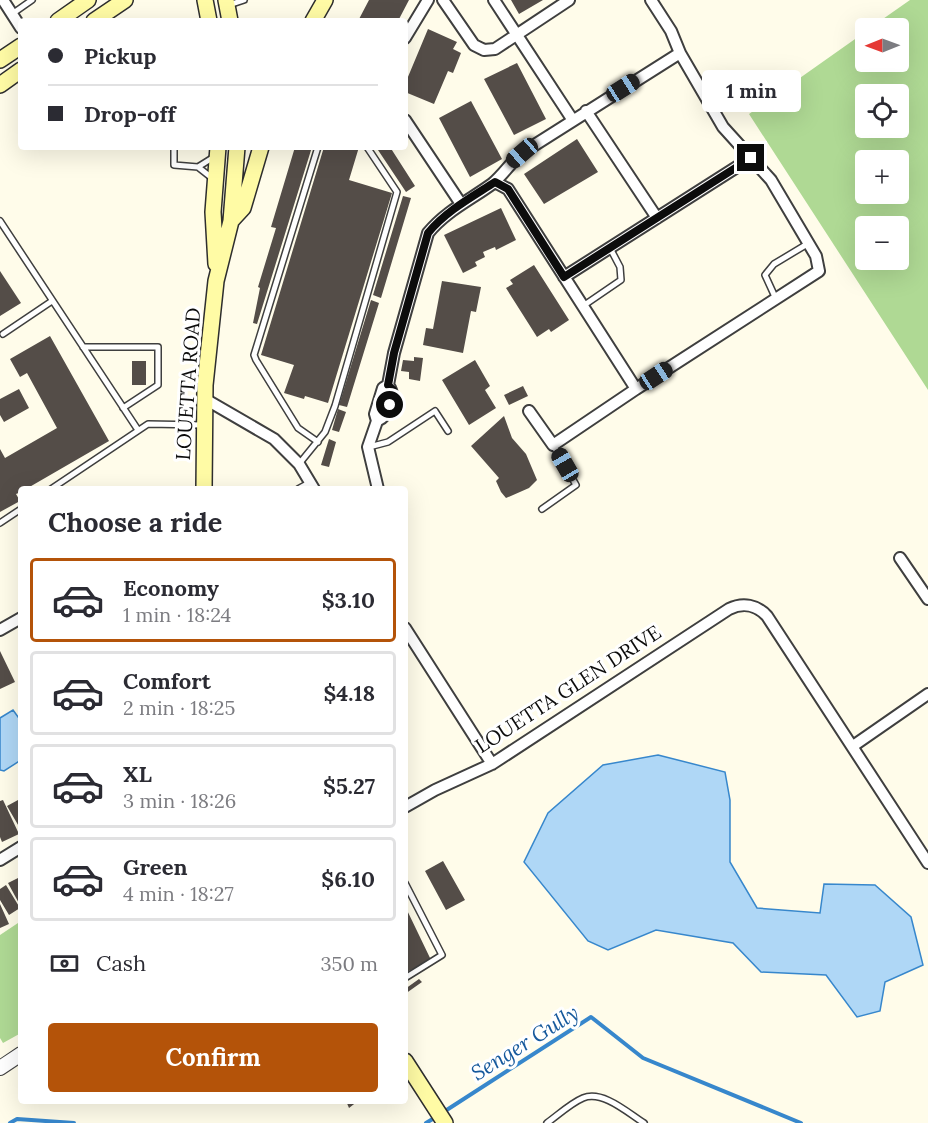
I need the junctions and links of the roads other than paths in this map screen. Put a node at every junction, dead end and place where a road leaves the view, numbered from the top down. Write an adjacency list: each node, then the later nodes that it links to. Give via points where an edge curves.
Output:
1 (3, 0): 14 (street)
2 (32, 0): 14 (lane)
3 (88, 0): 15 (main road)
4 (125, 0): 16 (main road)
5 (205, 0): 17 (main road)
6 (244, 0): 13 (lane)
7 (325, 0): 18 (main road)
8 (428, 0): 20 (street)
9 (443, 0): 21 (street, via 474,45 484,50 495,49)
10 (494, 0): 21 (street)
11 (569, 0): 21 (street)
12 (651, 0): 23 (street)
13 (228, 9)
14 (12, 14): 19 (street)
15 (62, 18)
16 (103, 18)
17 (208, 18)
18 (315, 18)
19 (18, 23)
20 (408, 33)
21 (517, 34): 28 (street)
22 (18, 48): 24 (main road)
23 (680, 53): 27 (street); 36 (street, via 723,127)
24 (0, 60)
25 (18, 72): 26 (main road)
26 (0, 85)
27 (586, 111): 28 (street); 41 (street)
28 (572, 119): 39 (street, via 522,153)
29 (408, 125): 40 (street)
30 (174, 150): 37 (lane, via 174,165)
31 (237, 150): 42 (main road, LOUETTA ROAD)
32 (260, 150): 42 (main road, via 243,208)
33 (317, 150): 60 (lane, via 254,355 298,428)
34 (369, 150): 60 (lane, via 397,192 335,406)
35 (218, 151): 37 (lane); 38 (main road, LOUETTA ROAD)
36 (751, 158): 41 (street); 44 (street, via 771,180)
37 (198, 167): 38 (lane)
38 (216, 180): 47 (main road, LOUETTA ROAD)
39 (495, 182): 40 (street); 46 (street, via 508,189)
40 (460, 204): 62 (street, via 428,233)
41 (657, 218): 45 (street)
42 (231, 220): 47 (main road, LOUETTA ROAD)
43 (0, 221): 49 (lane)
44 (809, 243): 48 (street, via 819,271); 48 (lane, via 774,264 765,275)
45 (610, 248): 46 (street); 50 (lane, via 620,267 621,280)
46 (564, 277): 50 (street)
47 (216, 282): 54 (main road, LOUETTA ROAD)
48 (776, 299): 53 (street)
49 (52, 301): 51 (lane); 52 (lane)
50 (583, 306): 53 (street)
51 (3, 334)
52 (83, 347): 55 (lane); 55 (lane, via 158,347 158,385)
53 (636, 389): 61 (street)
54 (205, 399): 57 (main road, LOUETTA ROAD); 63 (street, via 274,439)
55 (123, 408): 58 (lane)
56 (529, 411): 61 (street)
57 (204, 425): 58 (lane, via 148,424); 65 (main road, LOUETTA ROAD)
58 (138, 430): 64 (lane)
59 (448, 431): 62 (lane, via 435,411 388,442)
60 (318, 442): 63 (lane)
61 (553, 445): 68 (lane, via 576,486)
62 (368, 447): 67 (street)
63 (299, 464): 66 (street)
64 (55, 486)
65 (204, 486)
66 (312, 486)
67 (377, 486)
68 (542, 508)
69 (18, 511): 70 (lane)
70 (0, 523)
71 (900, 558): 72 (street)
72 (928, 599)
73 (18, 620): 74 (street)
74 (0, 630)
75 (408, 633): 78 (street)
76 (928, 694): 77 (street)
77 (853, 746): 78 (street, LOUETTA GLEN DRIVE, via 767,616 758,608 736,606); 82 (street)
78 (492, 764): 79 (street, LOUETTA GLEN DRIVE)
79 (408, 805)
80 (18, 849): 81 (street)
81 (0, 860)
82 (928, 863)
83 (408, 889): 84 (lane, via 442,955)
84 (408, 975)
85 (18, 1056): 87 (street)
86 (408, 1066): 88 (main road)
87 (0, 1068)
88 (445, 1123)
89 (547, 1123): 90 (lane, via 582,1098 593,1096 609,1101)
90 (644, 1123)

